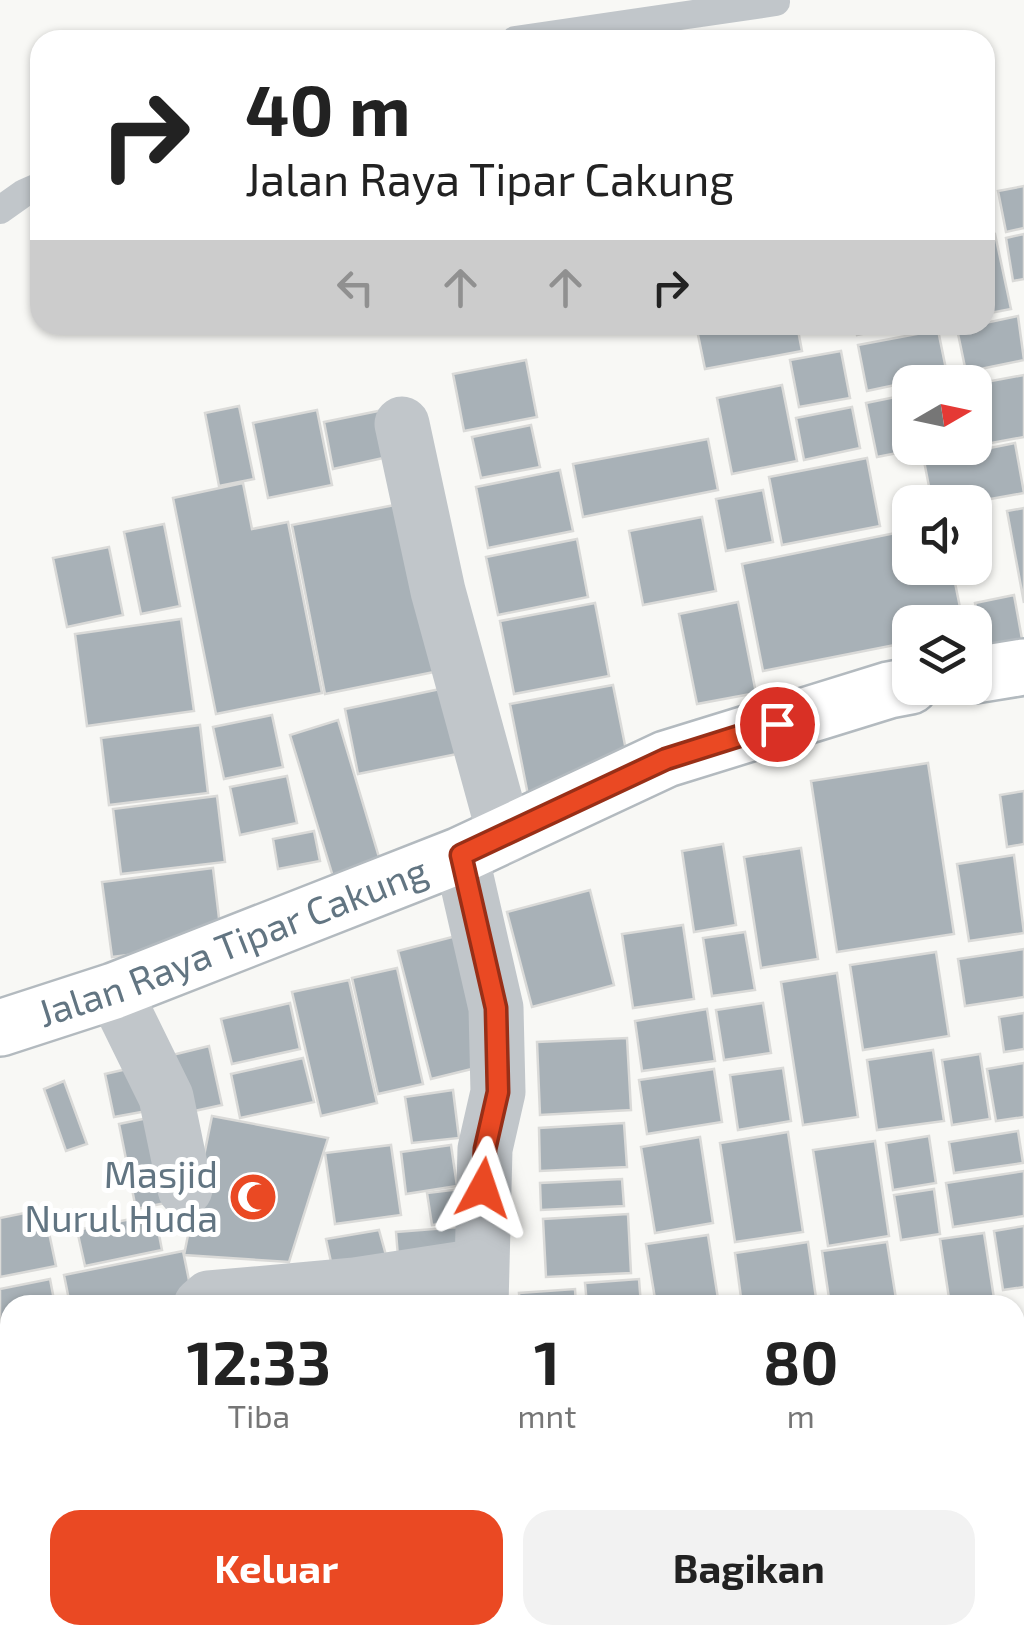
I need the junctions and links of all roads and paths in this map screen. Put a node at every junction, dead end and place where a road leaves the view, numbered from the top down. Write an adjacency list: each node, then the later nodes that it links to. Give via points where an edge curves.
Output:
1 (776, 2): 2 (lane)
2 (584, 30)
3 (30, 190): 4 (lane)
4 (0, 210)
5 (402, 424): 9 (street)
6 (1024, 667): 7 (street)
7 (992, 673)
8 (892, 689): 9 (street, Jalan Raya Tipar Cakung, via 666,759)
9 (483, 845): 10 (street, Jalan Raya Tipar Cakung); 13 (street, via 498,1092 485,1149)
10 (114, 991): 11 (street, Jalan Raya Tipar Cakung); 12 (street, via 166,1097)
11 (0, 1028)
12 (184, 1189)
13 (480, 1285): 14 (street, via 355,1284)
14 (240, 1295)

